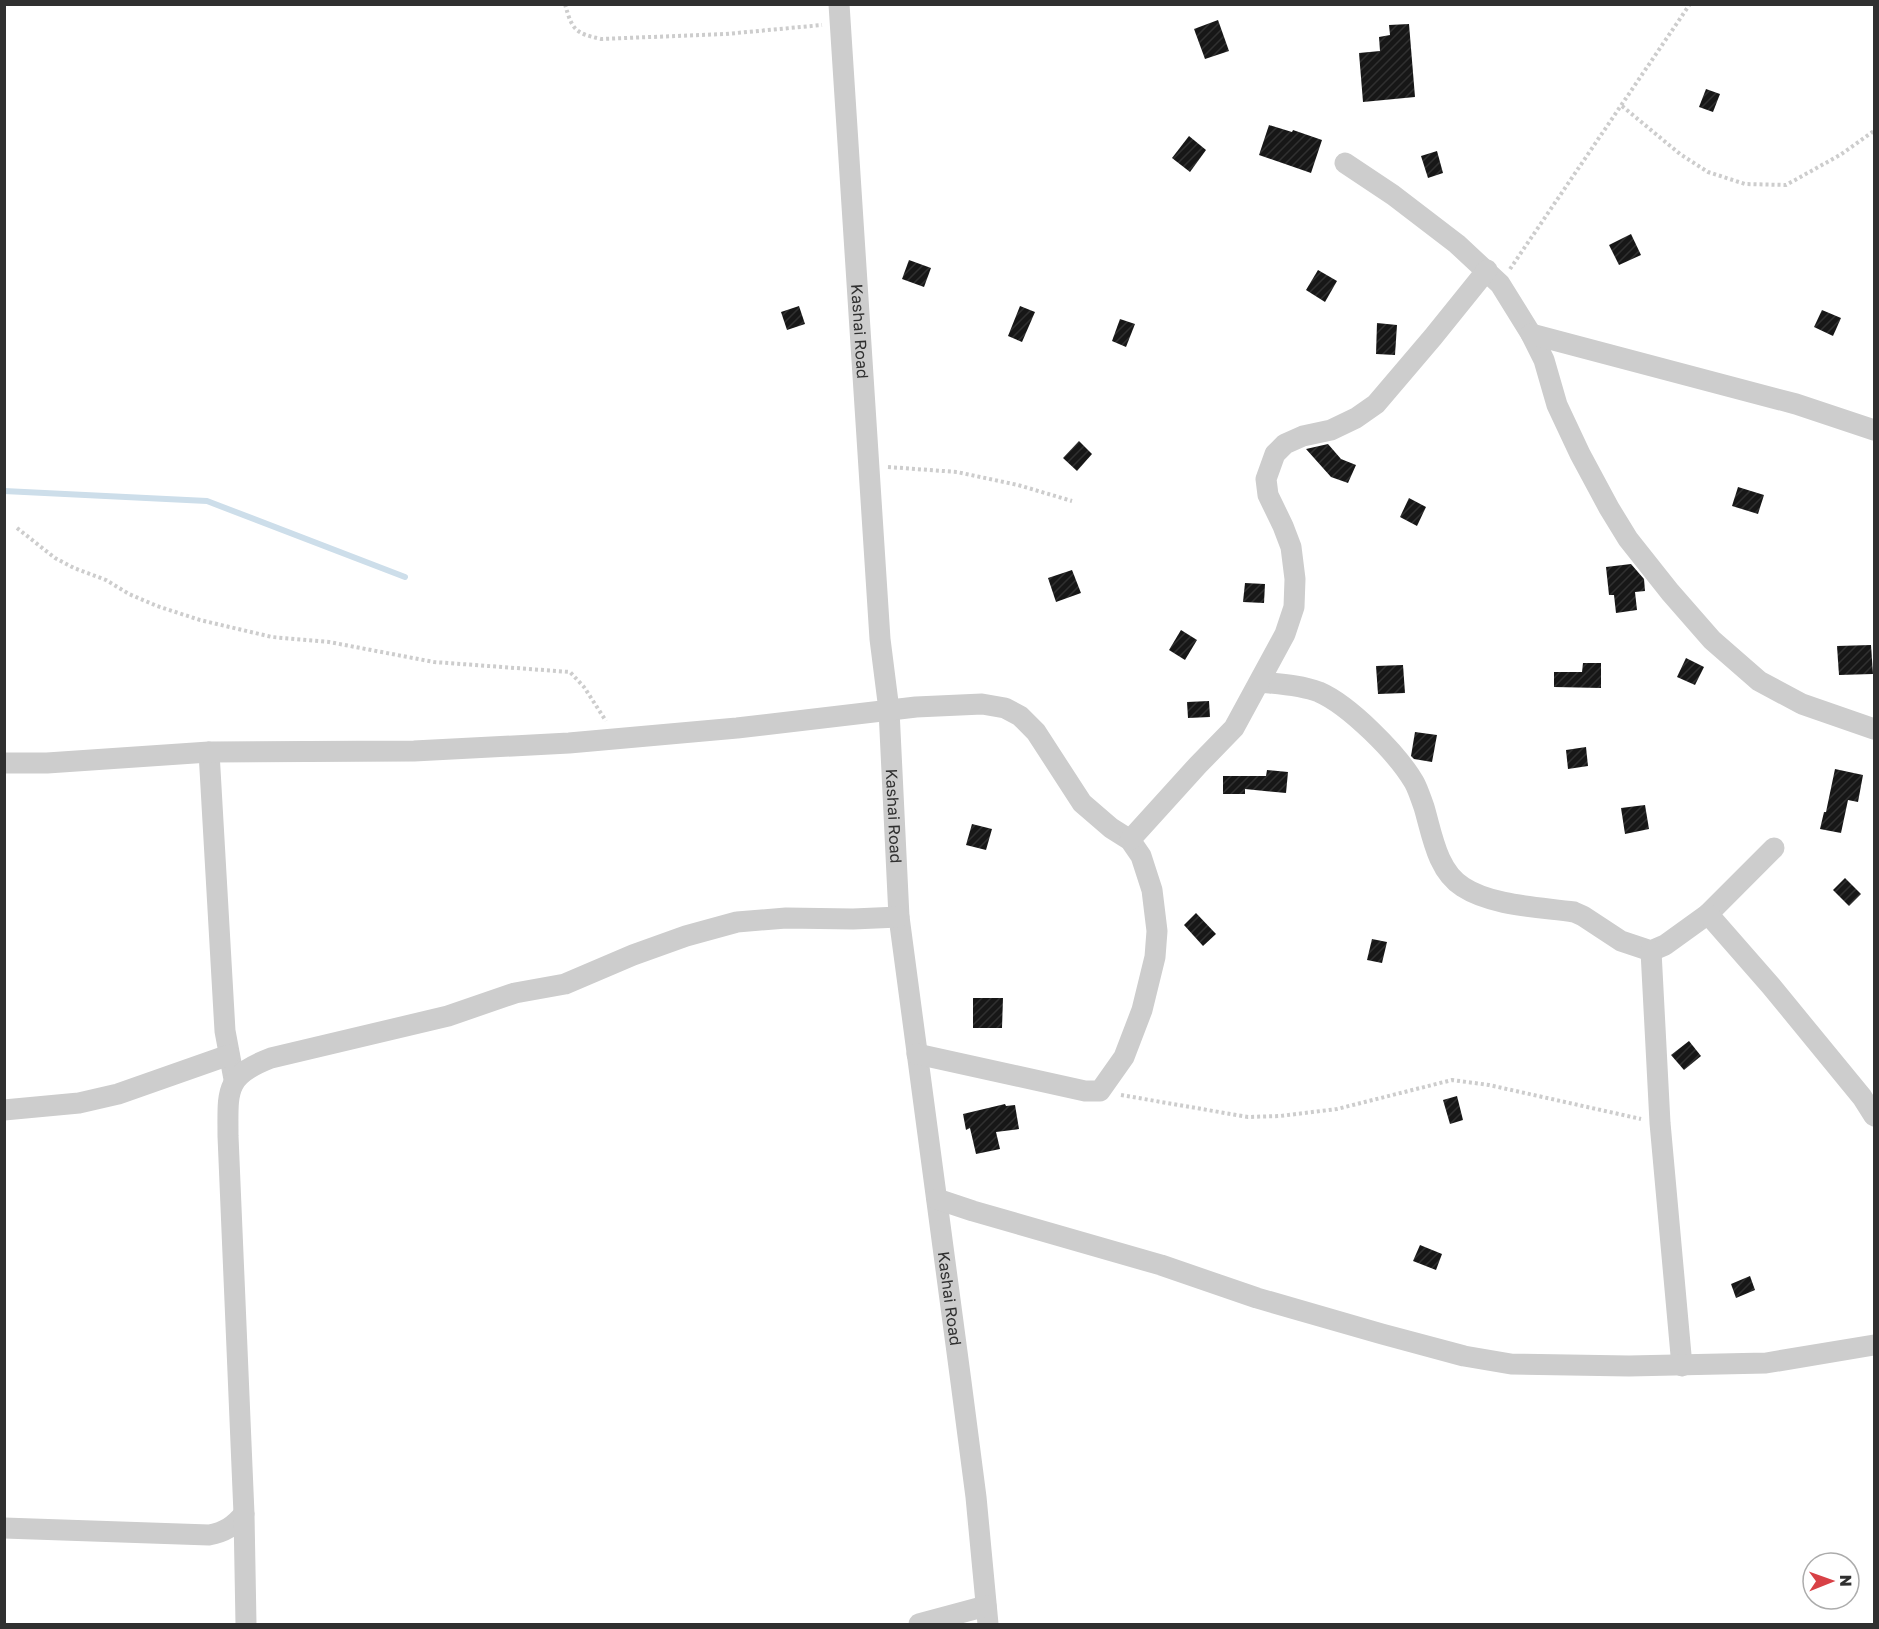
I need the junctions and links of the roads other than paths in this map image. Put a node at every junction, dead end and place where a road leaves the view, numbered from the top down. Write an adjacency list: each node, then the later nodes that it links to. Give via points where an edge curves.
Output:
1 (840, 14): 7 (street, Kashai Road, via 880,639)
2 (1345, 163): 3 (street, via 1393,195)
3 (1494, 277): 4 (street); 6 (street, via 1433,336 1376,404 1331,430 1285,444 1275,454 1266,479 1272,506 1291,547 1294,607)
4 (1531, 334): 5 (street, via 1796,404); 8 (street, via 1544,360 1557,405 1614,516 1642,557 1712,640 1759,681 1802,704)
5 (1875, 430)
6 (1260, 682): 11 (street, via 1234,729); 15 (street, via 1316,691 1334,700 1399,760 1415,783 1439,858 1462,887 1490,899 1574,912 1621,941)
7 (889, 710): 9 (street, via 628,738 414,751); 11 (street, via 982,704 1005,708 1020,716 1036,732 1082,803); 14 (street, Kashai Road)
8 (1875, 729)
9 (209, 752): 10 (street); 17 (street)
10 (4, 763)
11 (1130, 840): 16 (street, via 1141,856 1152,890 1157,931 1155,957 1142,1010 1124,1057 1100,1091)
12 (1774, 848): 13 (street)
13 (1708, 914): 15 (street); 20 (street, via 1772,986)
14 (899, 917): 16 (street, Kashai Road); 18 (street, via 737,922 654,947 565,984 515,993 448,1016 271,1058 250,1065)
15 (1651, 951): 23 (street, via 1660,1123)
16 (917, 1054): 21 (street, Kashai Road)
17 (229, 1055): 18 (street); 19 (street, via 118,1094 79,1103)
18 (234, 1079): 24 (street, via 228,1101 228,1136)
19 (4, 1110)
20 (1875, 1116)
21 (937, 1198): 23 (street, via 1257,1298 1464,1356 1511,1364); 26 (street, Kashai Road)
22 (1875, 1345): 23 (street, via 1766,1363)
23 (1682, 1366)
24 (244, 1514): 25 (street, via 234,1525 208,1535); 27 (street)
25 (4, 1528)
26 (987, 1615): 28 (street)
27 (246, 1624)
28 (918, 1624)

